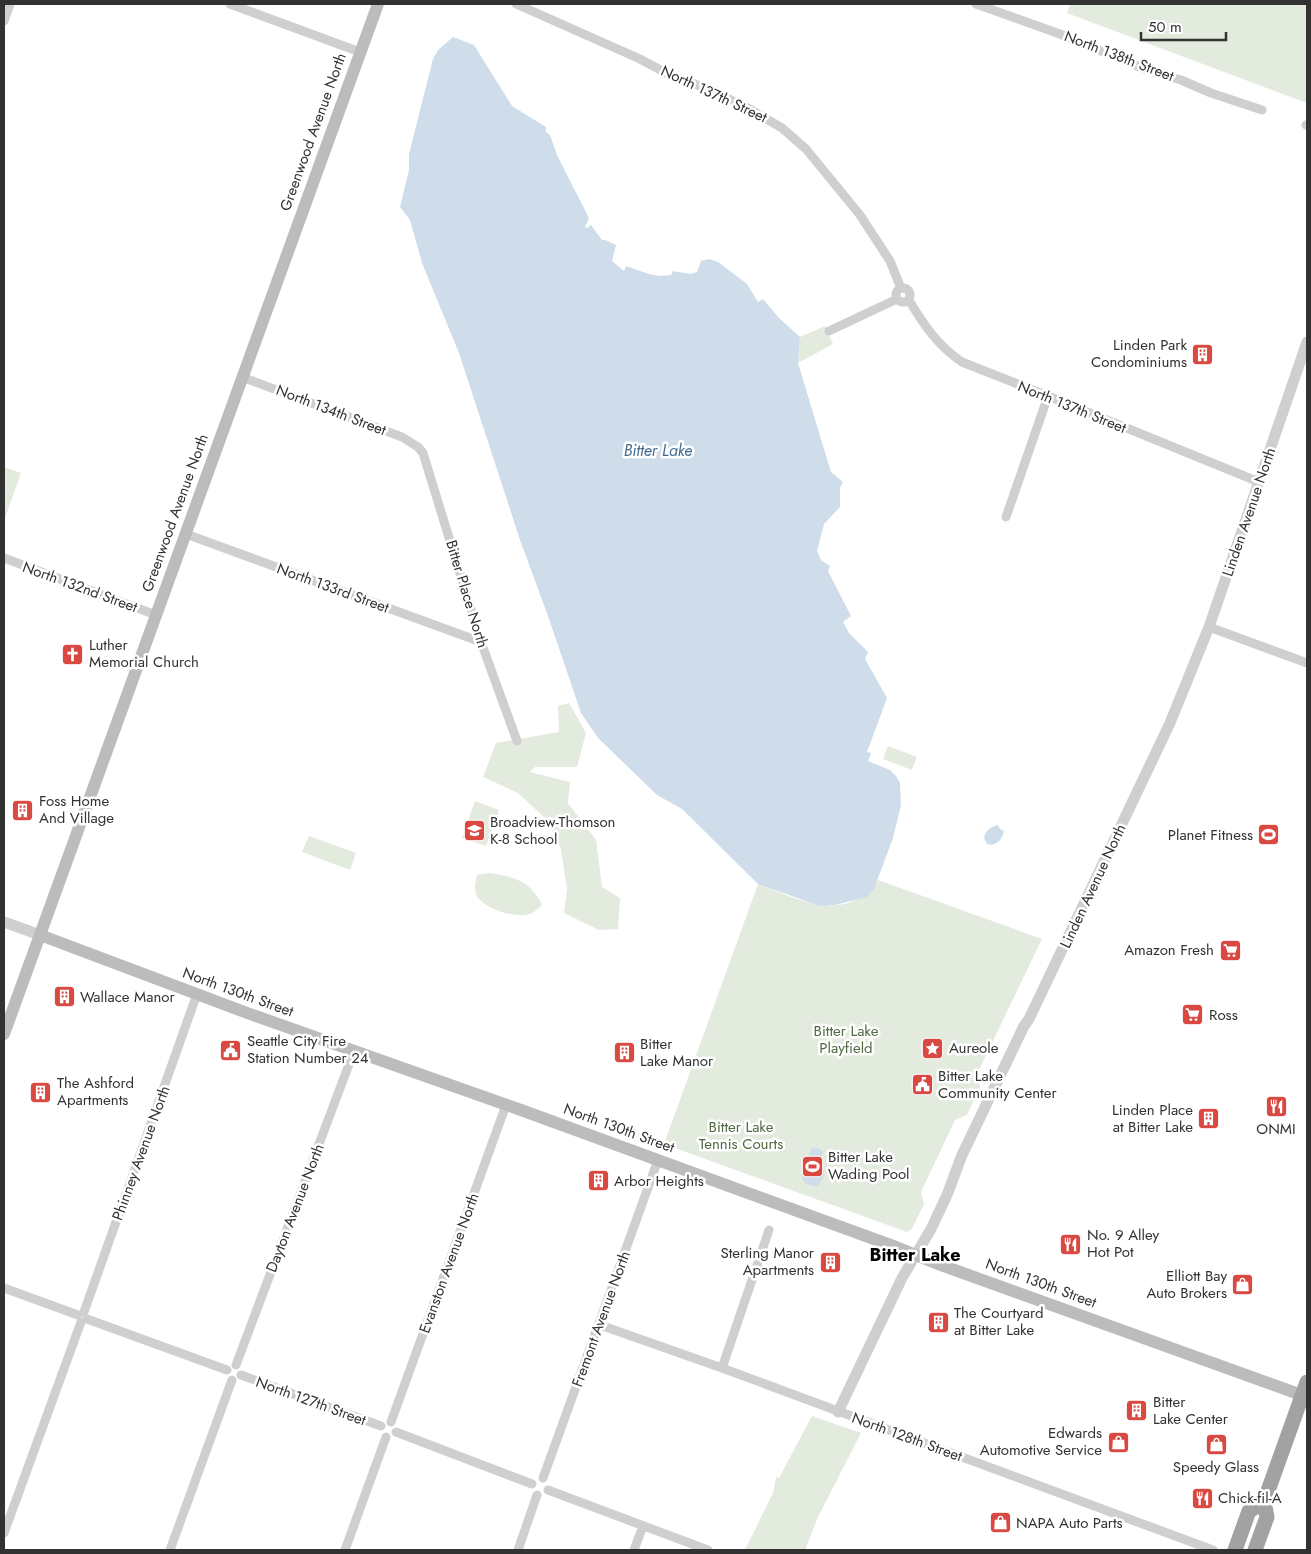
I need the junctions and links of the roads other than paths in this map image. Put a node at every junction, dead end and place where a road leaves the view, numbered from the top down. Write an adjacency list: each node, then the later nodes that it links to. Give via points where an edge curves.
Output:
1 (10, 4): 6 (street)
2 (230, 4): 7 (street)
3 (378, 4): 7 (main road, Greenwood Avenue North)
4 (516, 4): 9 (street, North 137th Street, via 739,104 782,128 806,149 860,215 890,261)
5 (976, 4): 8 (street, North 138th Street)
6 (4, 21)
7 (360, 52): 14 (main road, Greenwood Avenue North)
8 (1262, 110)
9 (900, 288): 10 (street); 11 (street, via 910,291)
10 (897, 298): 11 (street, via 902,302); 12 (street)
11 (909, 300): 15 (street, North 137th Street, via 924,325 949,354)
12 (829, 331)
13 (1307, 342): 17 (street, Linden Avenue North)
14 (242, 377): 16 (street, North 134th Street, via 402,437); 19 (main road, Greenwood Avenue North)
15 (1048, 396): 17 (street, North 137th Street); 18 (street)
16 (418, 447): 23 (street, Bitter Place North, via 426,460)
17 (1259, 482): 22 (street, Linden Avenue North)
18 (1006, 517)
19 (186, 534): 21 (main road, Greenwood Avenue North); 23 (street, North 133rd Street)
20 (4, 558): 21 (street, North 132nd Street)
21 (156, 615): 27 (main road, Greenwood Avenue North)
22 (1209, 627): 24 (street); 34 (street, Linden Avenue North, via 1170,723 962,1156 947,1195)
23 (481, 642): 25 (street, Bitter Place North)
24 (1307, 663)
25 (517, 741)
26 (4, 922): 27 (street, North 130th Street)
27 (40, 935): 28 (main road, North 130th Street); 29 (main road, Greenwood Avenue North)
28 (197, 994): 30 (main road, North 130th Street); 36 (street, Phinney Avenue North)
29 (4, 1034)
30 (354, 1051): 31 (main road, North 130th Street); 38 (street, Dayton Avenue North)
31 (506, 1105): 32 (main road, North 130th Street); 45 (street, Evanston Avenue North)
32 (658, 1160): 34 (main road, North 130th Street); 37 (street, Fremont Avenue North)
33 (769, 1230): 39 (street)
34 (915, 1255): 43 (main road, North 130th Street); 44 (street, Linden Avenue North)
35 (4, 1288): 36 (street)
36 (82, 1317): 40 (street); 55 (street, Phinney Avenue North)
37 (600, 1325): 39 (street, North 128th Street); 49 (street, Fremont Avenue North)
38 (236, 1365): 40 (street); 41 (street)
39 (722, 1368): 44 (street, North 128th Street)
40 (227, 1370): 42 (street, via 227,1376)
41 (241, 1376): 42 (street); 46 (street, North 127th Street)
42 (232, 1380): 56 (street)
43 (1306, 1392): 53 (highway)
44 (838, 1412): 61 (street, North 128th Street)
45 (391, 1422): 46 (street); 47 (street, via 396,1426)
46 (381, 1426): 48 (street)
47 (396, 1432): 48 (street); 50 (street)
48 (386, 1437): 57 (street)
49 (543, 1478): 50 (street, via 537,1478); 51 (street, via 549,1484)
50 (532, 1484): 52 (street)
51 (548, 1490): 52 (street); 54 (street)
52 (537, 1495): 58 (street)
53 (1264, 1502): 62 (highway, via 1249,1510); 63 (highway, via 1267,1517)
54 (644, 1526): 59 (street); 60 (street)
55 (4, 1533)
56 (170, 1550)
57 (345, 1550)
58 (518, 1550)
59 (634, 1550)
60 (708, 1550)
61 (1213, 1550)
62 (1235, 1550)
63 (1255, 1550)

